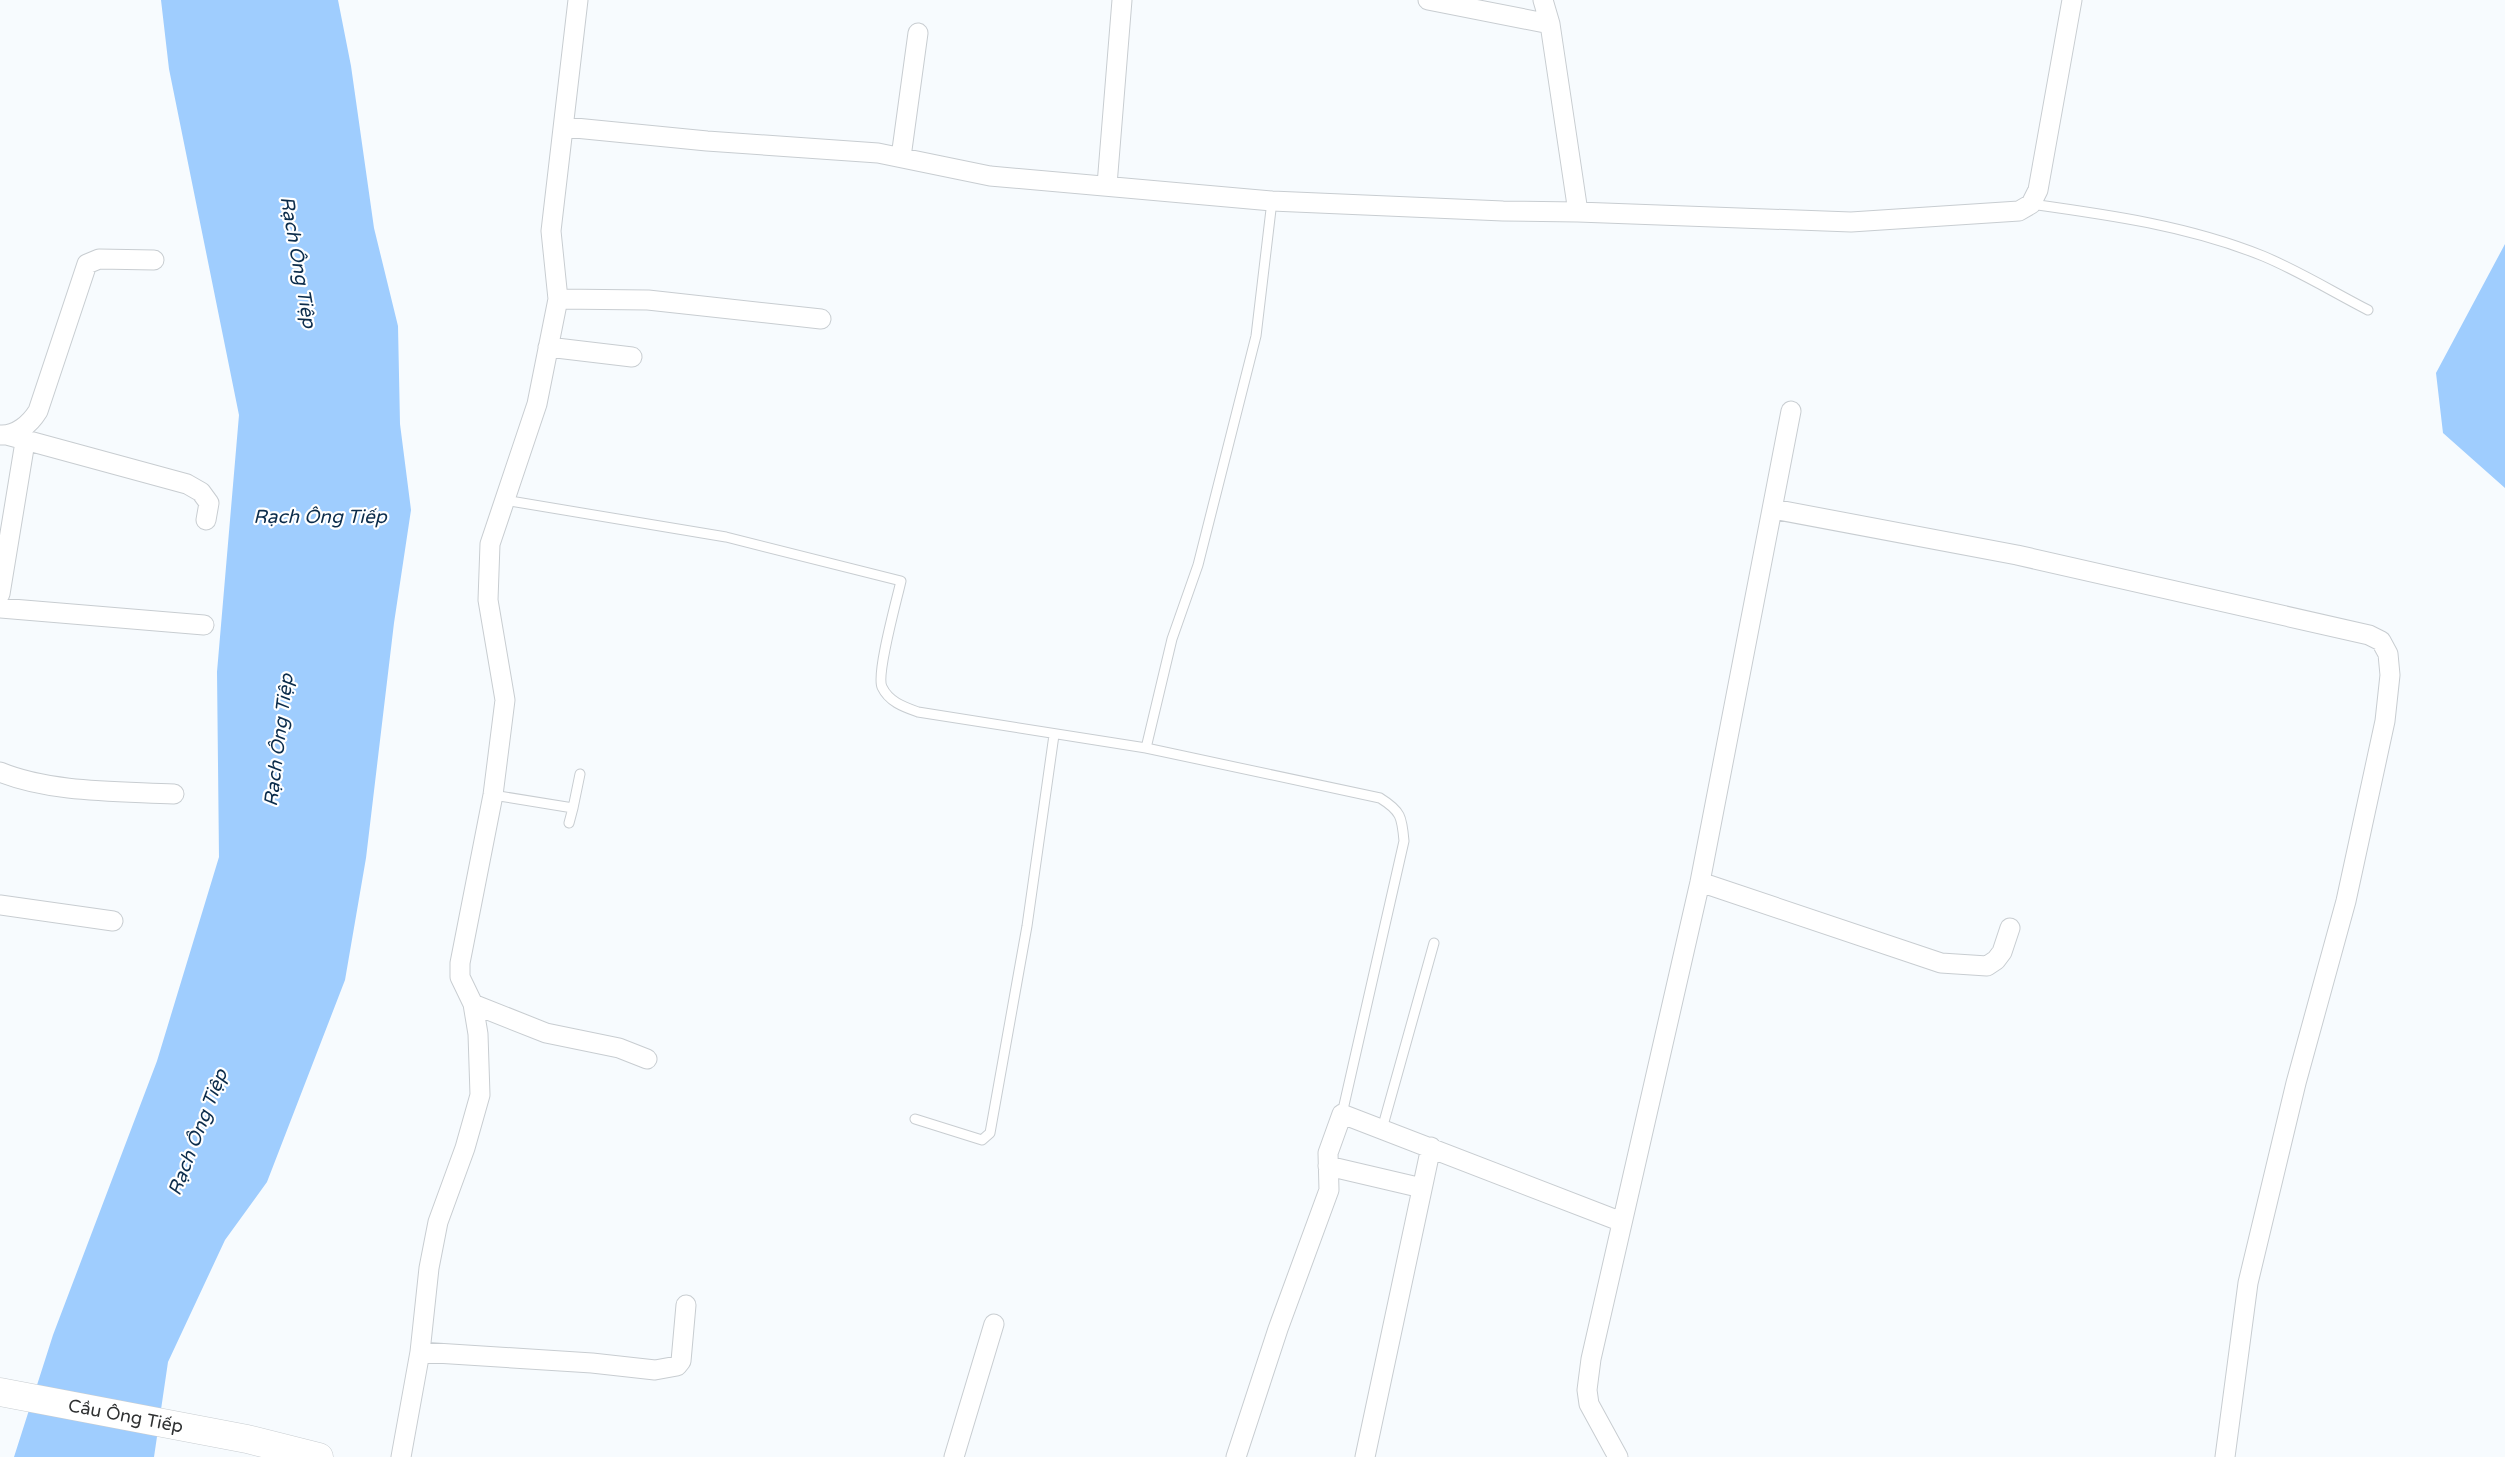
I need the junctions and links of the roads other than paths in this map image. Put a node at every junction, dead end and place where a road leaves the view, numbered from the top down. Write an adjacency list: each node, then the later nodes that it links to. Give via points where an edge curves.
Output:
1 (578, 0): 8 (street)
2 (1122, 0): 10 (street)
3 (1428, 0): 6 (street)
4 (1543, 0): 6 (street)
5 (2072, 0): 12 (street, via 2038,190)
6 (1550, 24): 13 (street)
7 (918, 33): 9 (street)
8 (565, 127): 9 (street, via 878,153); 15 (street, via 551,232)
9 (902, 158): 10 (street, via 990,176)
10 (1107, 185): 11 (street)
11 (1272, 201): 13 (street); 30 (lane, via 1256,336 1198,565 1172,639)
12 (2031, 204): 13 (street, via 2019,212 1851,222); 16 (lane, via 2192,232 2264,257)
13 (1578, 212)
14 (154, 260): 21 (street, via 99,259 87,264 38,411 29,424)
15 (558, 299): 17 (street, via 648,300); 18 (street)
16 (2368, 310)
17 (821, 319)
18 (548, 347): 19 (street); 23 (street, via 537,404)
19 (632, 358)
20 (1791, 411): 24 (street)
21 (4, 435): 22 (street)
22 (25, 442): 25 (street, via 187,484 201,492 209,503); 26 (street)
23 (504, 500): 29 (lane, via 726,537 901,581 880,679 888,696 901,706 918,712); 34 (street, via 490,544 488,600 505,700)
24 (1773, 510): 37 (street); 61 (street, via 2017,555 2369,635 2380,641 2388,654 2390,676 2385,721 2348,892 2296,1083 2248,1283)
25 (206, 520)
26 (0, 594)
27 (0, 608): 28 (street)
28 (204, 625)
29 (1054, 735): 30 (lane); 45 (lane, via 1027,926 990,1133 982,1140)
30 (1146, 748): 44 (lane, via 1380,798 1400,814 1404,841)
31 (0, 772): 33 (street, via 29,782)
32 (580, 774): 35 (lane)
33 (174, 794)
34 (493, 794): 35 (lane); 42 (street, via 460,963 460,977)
35 (572, 808): 36 (lane)
36 (569, 823)
37 (1700, 882): 40 (street, via 1941,963 1987,966 2002,952); 50 (street)
38 (0, 905): 39 (street)
39 (113, 921)
40 (2010, 928)
41 (1434, 943): 46 (lane)
42 (473, 1004): 43 (street, via 546,1033 619,1048); 53 (street, via 480,1095 438,1222 429,1268)
43 (647, 1059)
44 (1342, 1114): 46 (street); 48 (street)
45 (915, 1119)
46 (1382, 1129): 47 (street)
47 (1431, 1147): 49 (street); 50 (street)
48 (1328, 1159): 49 (street); 58 (street, via 1329,1190)
49 (1422, 1188): 59 (street)
50 (1622, 1222): 60 (street, via 1591,1358 1587,1390 1589,1404)
51 (686, 1305): 53 (street, via 681,1361 670,1368 655,1370)
52 (994, 1324): 57 (street)
53 (420, 1352): 56 (street)
54 (2, 1393): 55 (main road, Cầu Ông Tiếp, via 247,1439)
55 (319, 1457)
56 (401, 1457)
57 (954, 1457)
58 (1236, 1457)
59 (1365, 1457)
60 (1618, 1457)
61 (2224, 1457)

